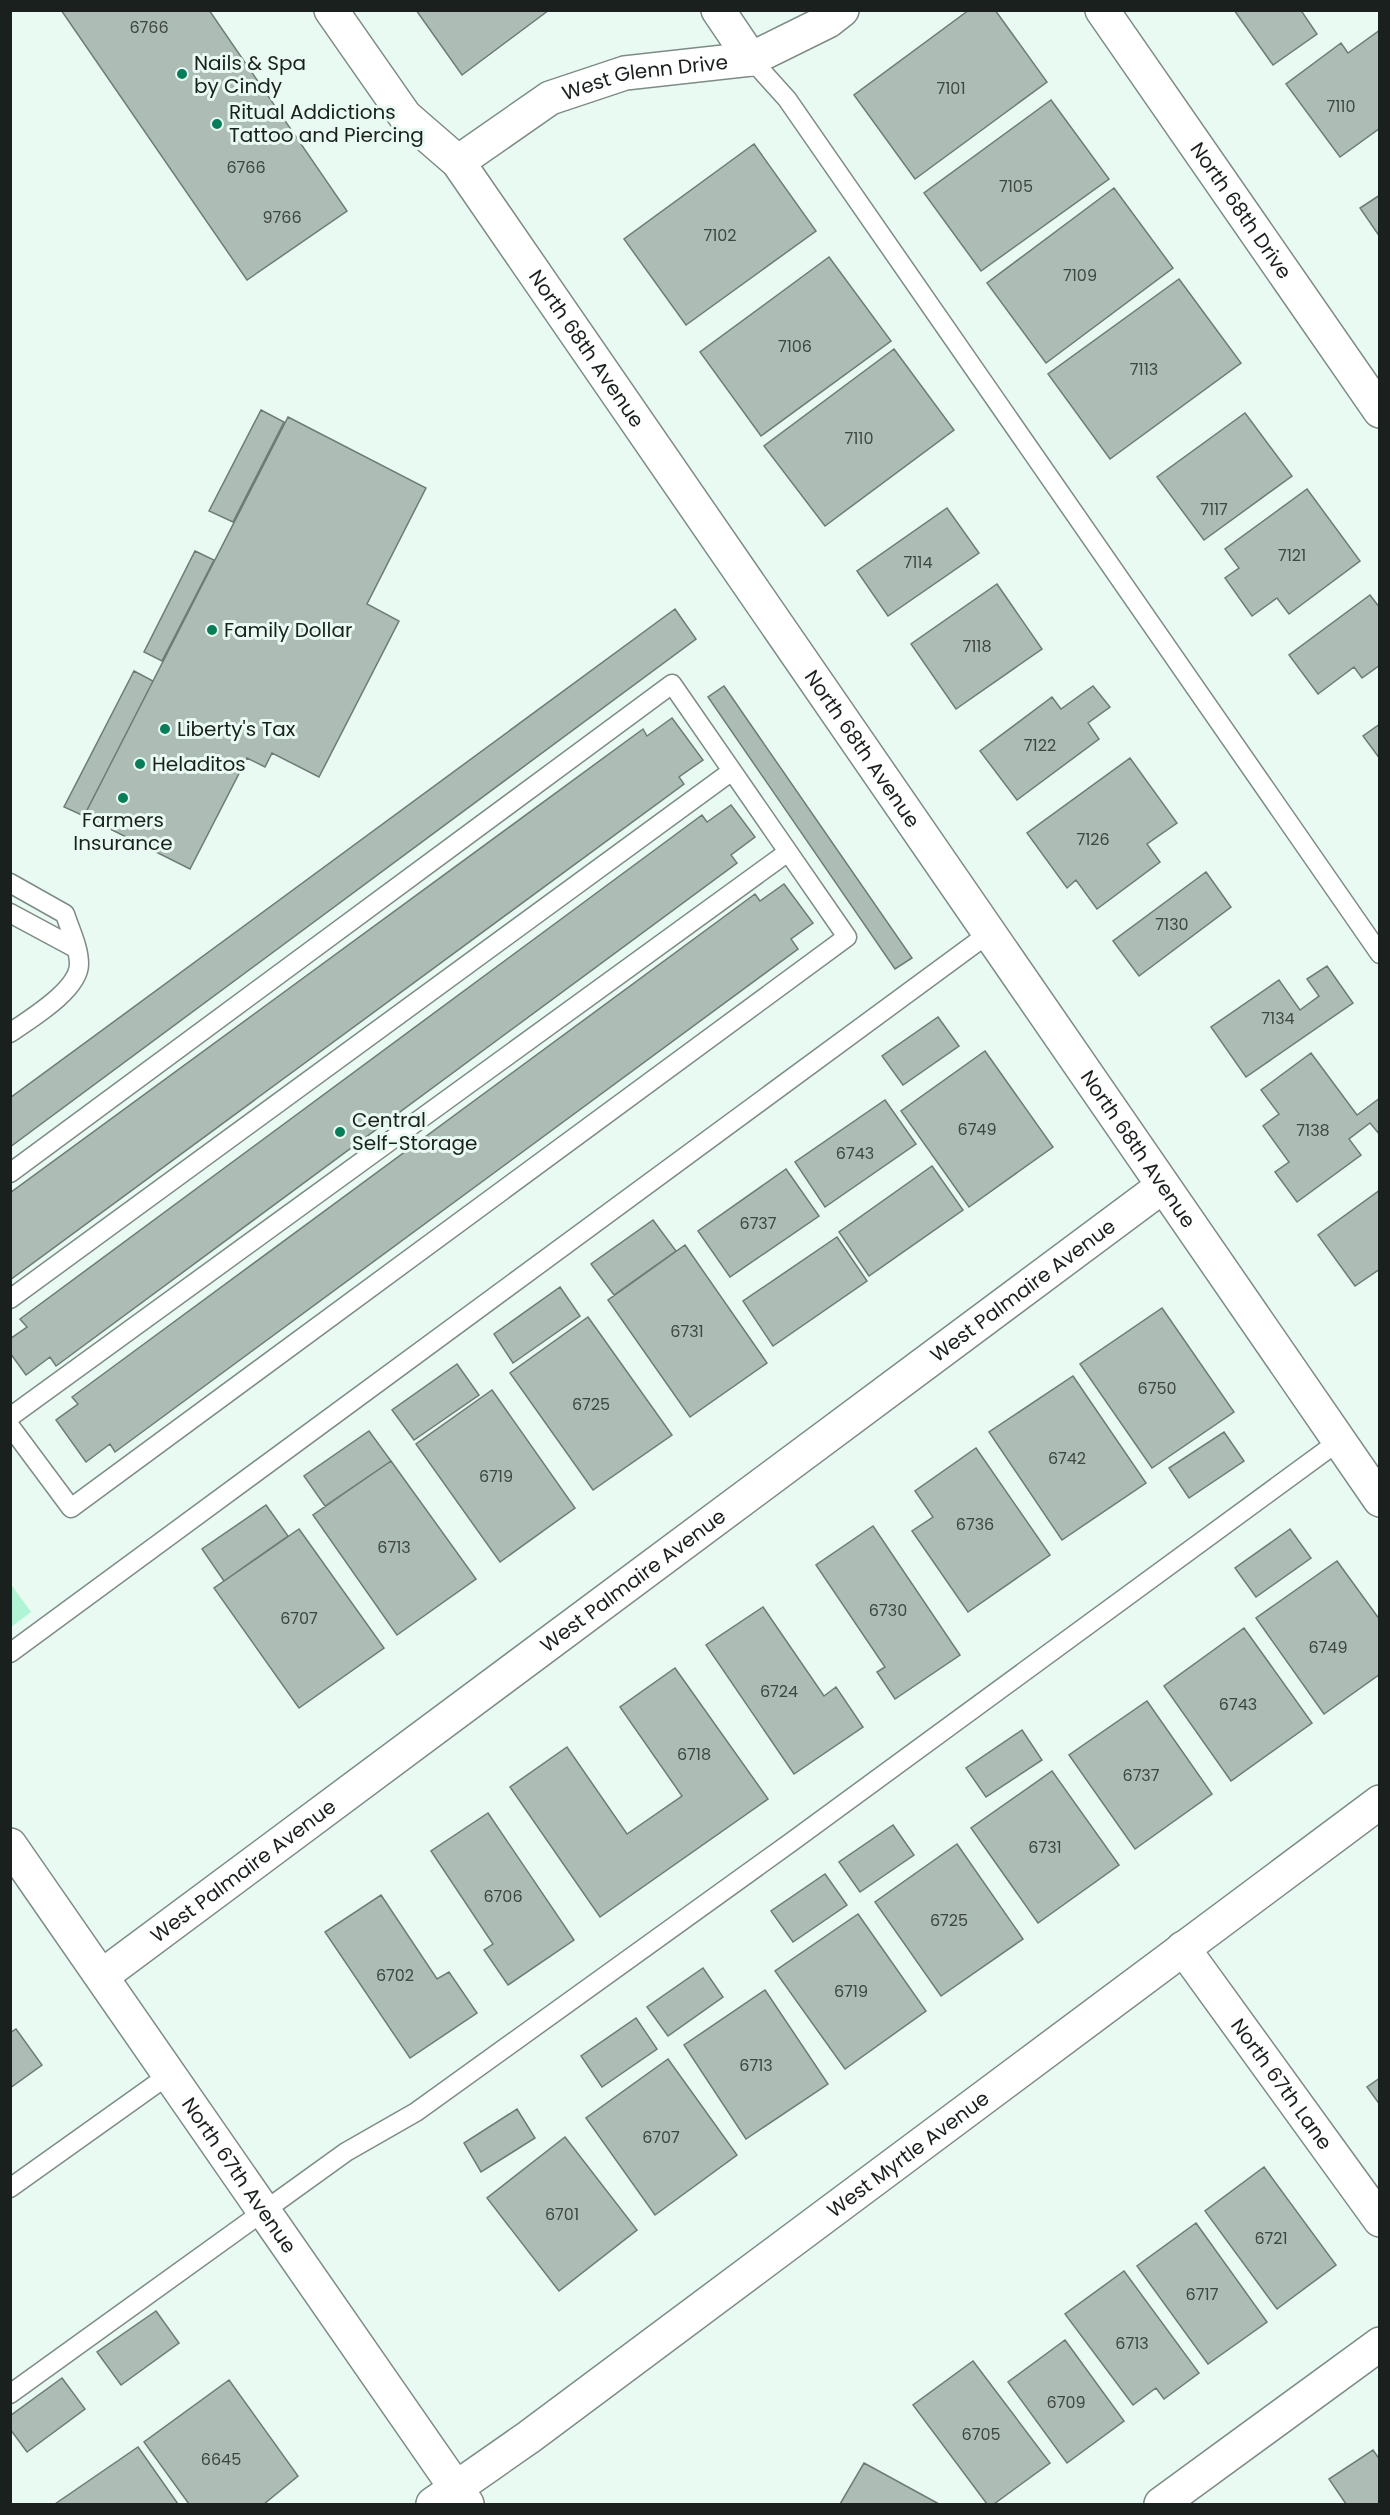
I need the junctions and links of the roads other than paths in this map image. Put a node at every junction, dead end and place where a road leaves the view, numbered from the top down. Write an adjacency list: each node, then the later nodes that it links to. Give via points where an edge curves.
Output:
1 (331, 10): 6 (street, North 68th Avenue, via 405,116)
2 (718, 10): 5 (street)
3 (842, 10): 5 (street, West Glenn Drive)
4 (1102, 10): 7 (street, North 68th Drive)
5 (752, 59): 6 (street, West Glenn Drive, via 625,73 550,98); 14 (lane, via 787,99)
6 (458, 162): 12 (street, North 68th Avenue)
7 (1380, 411)
8 (732, 771): 9 (lane); 16 (lane, via 672,684); 18 (lane)
9 (788, 852): 19 (lane); 20 (lane, via 847,937 70,1508)
10 (10, 883): 13 (lane, via 65,914)
11 (10, 913): 13 (lane)
12 (988, 934): 17 (street, North 68th Avenue); 23 (lane)
13 (77, 949): 15 (lane, via 79,967 69,989)
14 (1380, 954)
15 (10, 1033)
16 (10, 1173)
17 (1163, 1186): 21 (street, North 68th Avenue); 27 (street, West Palmaire Avenue)
18 (10, 1299)
19 (10, 1417)
20 (10, 1426)
21 (1339, 1441): 22 (street, North 68th Avenue); 30 (lane, via 416,2112 346,2152)
22 (1380, 1500)
23 (10, 1653)
24 (1380, 1802): 26 (street, West Myrtle Avenue)
25 (10, 1845): 27 (street, North 67th Avenue)
26 (1183, 1948): 31 (street, North 67th Lane); 34 (street, West Myrtle Avenue, via 538,2430)
27 (102, 1976): 28 (street, North 67th Avenue)
28 (170, 2074): 29 (lane); 30 (street, North 67th Avenue)
29 (10, 2188)
30 (264, 2212): 33 (lane); 34 (street, North 67th Avenue)
31 (1380, 2220)
32 (1380, 2344): 35 (street)
33 (10, 2394)
34 (452, 2499)
35 (1161, 2505)

